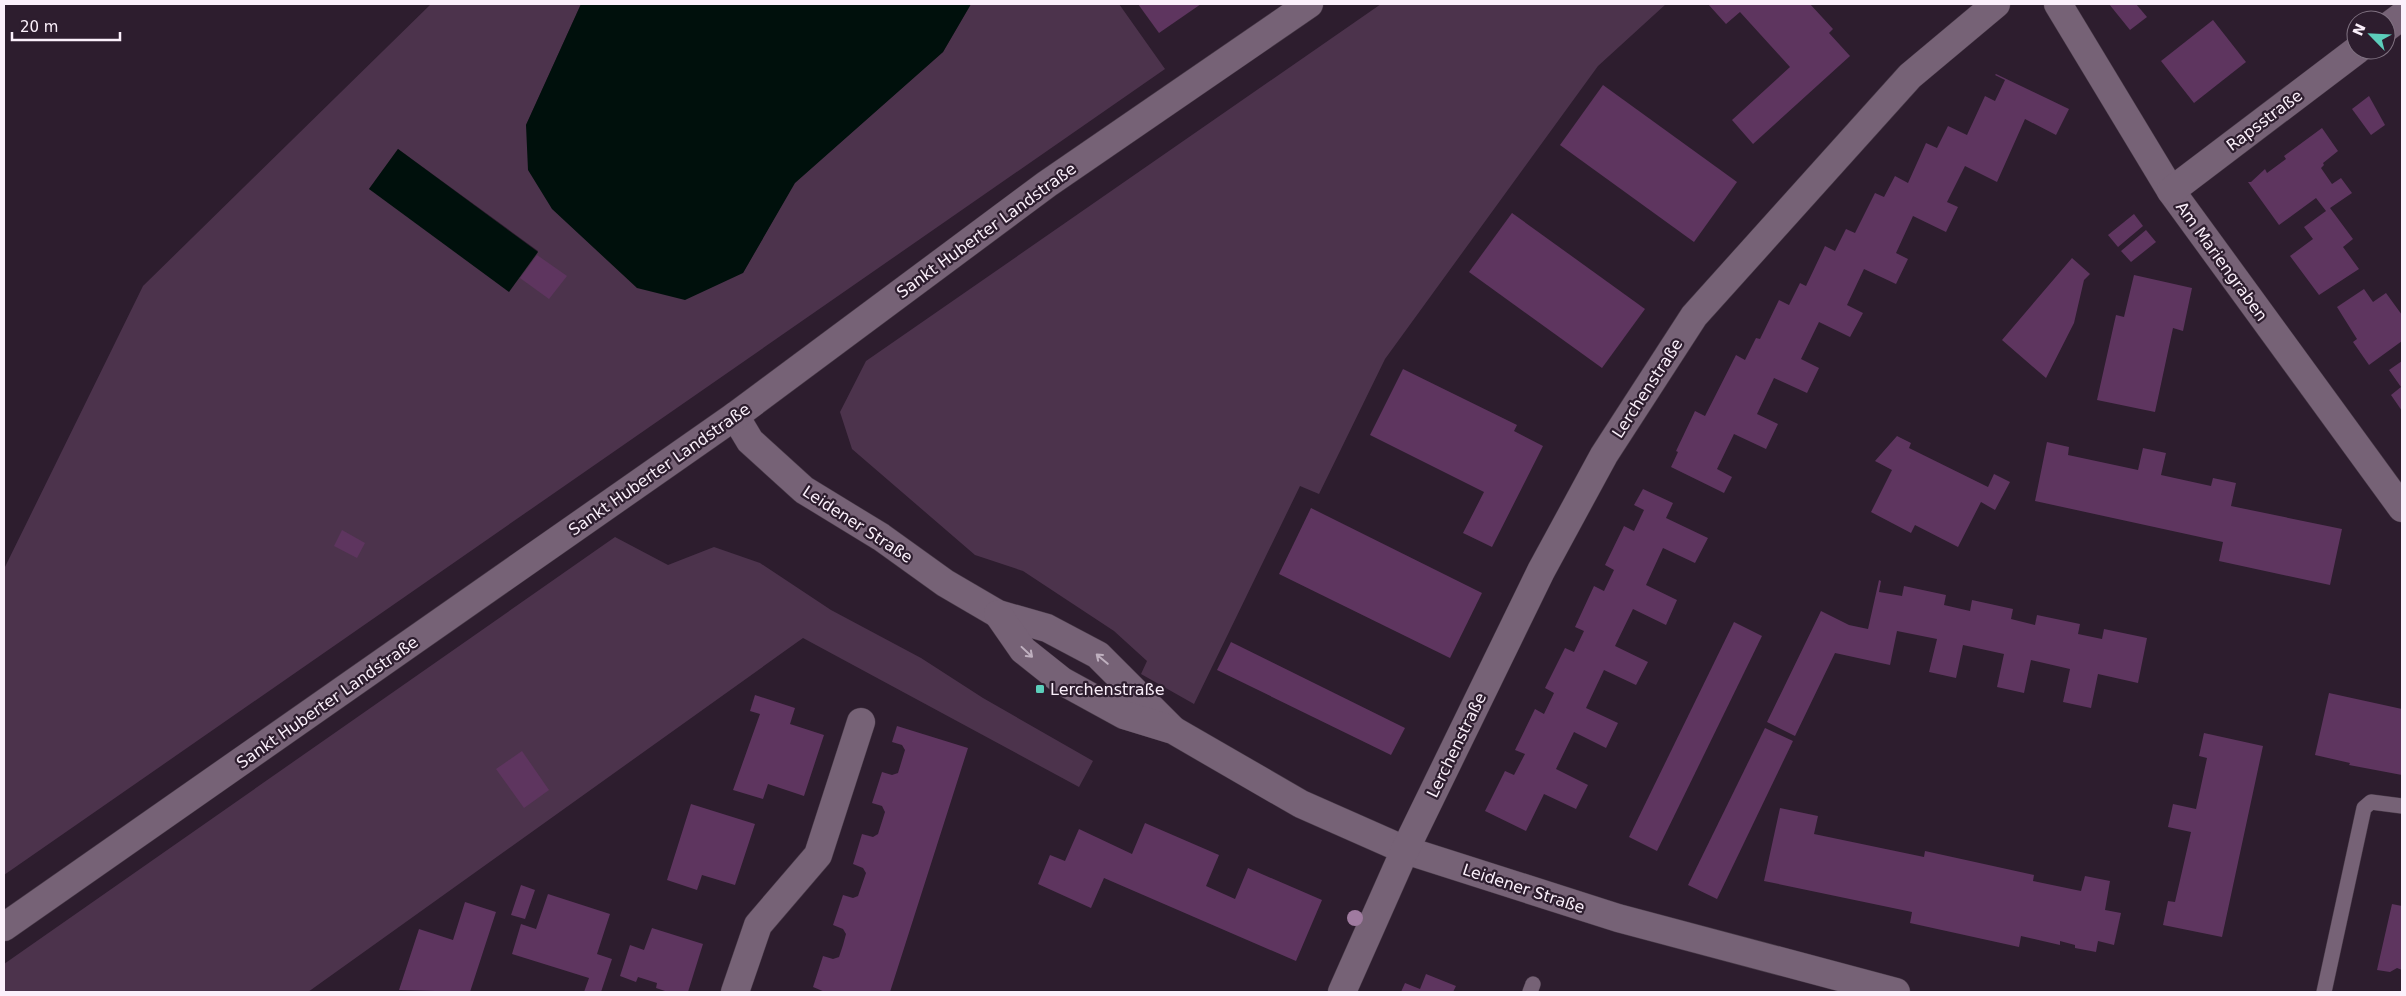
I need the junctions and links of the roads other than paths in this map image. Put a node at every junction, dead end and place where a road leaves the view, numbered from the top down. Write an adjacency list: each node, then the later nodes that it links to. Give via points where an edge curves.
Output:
1 (1308, 4): 6 (street, Sankt Huberter Landstraße, via 1047,184)
2 (1996, 4): 12 (street, Lerchenstraße, via 1910,76 1694,316 1604,454 1541,571)
3 (2058, 4): 5 (street, Am Mariengraben)
4 (2346, 58): 5 (street, Rapsstraße)
5 (2171, 191): 7 (street, Am Mariengraben)
6 (735, 416): 8 (street, Leidener Straße, via 750,442 804,490); 13 (street, Sankt Huberter Landstraße)
7 (2402, 508)
8 (998, 614): 10 (street, Leidener Straße, one-way to 8, via 1098,655 1047,628); 10 (street, Leidener Straße, one-way to 10, via 1023,650 1062,681 1124,715)
9 (860, 722): 14 (street, via 818,855 758,925)
10 (1173, 730): 12 (street, Leidener Straße, via 1301,804)
11 (2402, 806): 17 (lane, via 2371,802 2364,808)
12 (1405, 850): 15 (street, Lerchenstraße); 16 (street, Leidener Straße, via 1618,918)
13 (4, 927)
14 (735, 992)
15 (1342, 992)
16 (1896, 992)
17 (2324, 992)

